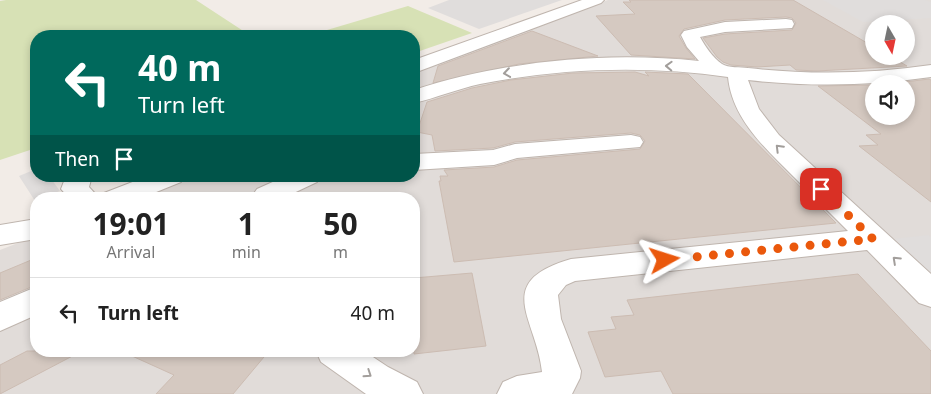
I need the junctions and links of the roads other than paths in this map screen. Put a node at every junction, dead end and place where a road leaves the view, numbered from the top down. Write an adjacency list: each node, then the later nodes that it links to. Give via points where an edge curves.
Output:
1 (596, 0): 3 (lane)
2 (786, 24): 5 (lane, via 716,28 690,35 696,47)
3 (420, 65)
4 (931, 70): 5 (lane, via 896,75 818,78)
5 (727, 72): 6 (lane, one-way to 6, via 667,66 535,70 484,76); 15 (lane, one-way to 5, via 760,127)
6 (420, 95)
7 (631, 142): 8 (lane)
8 (420, 162)
9 (157, 182): 11 (lane)
10 (296, 182): 12 (lane)
11 (132, 192)
12 (276, 192)
13 (30, 230): 14 (lane)
14 (0, 235)
15 (873, 239): 16 (lane, one-way to 15); 21 (lane, via 557,274 546,281 540,296 542,314 561,367 561,378 554,387)
16 (931, 294)
17 (30, 303): 18 (lane)
18 (0, 317)
19 (343, 357): 20 (lane, one-way to 20)
20 (403, 394)
21 (517, 394)

